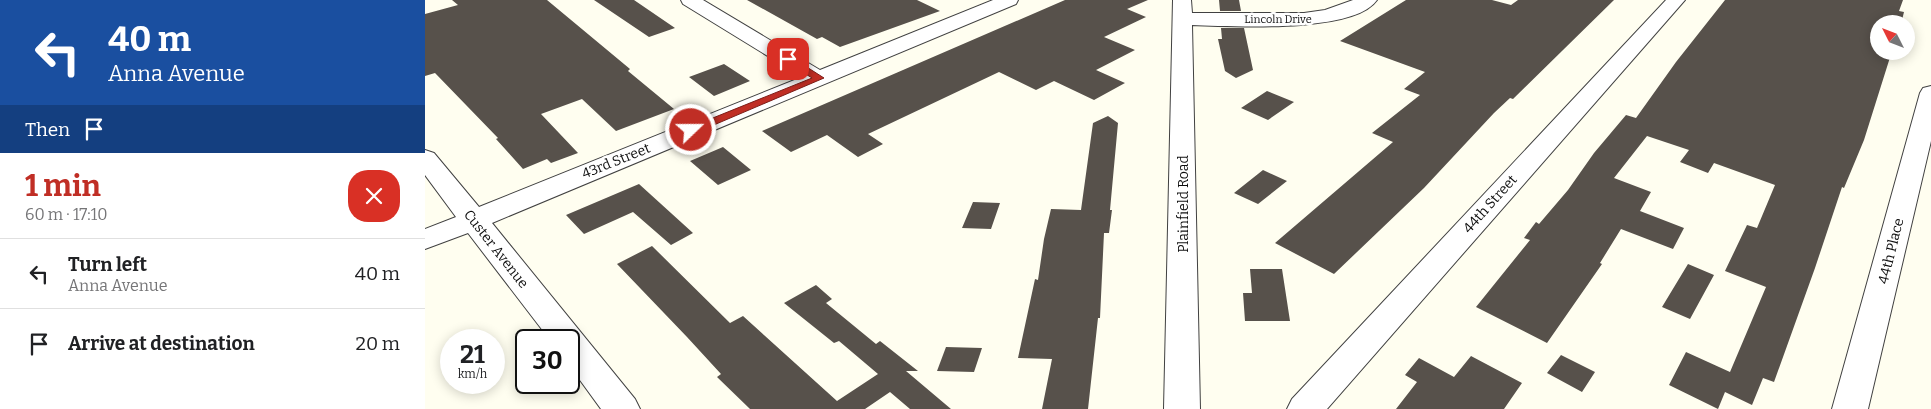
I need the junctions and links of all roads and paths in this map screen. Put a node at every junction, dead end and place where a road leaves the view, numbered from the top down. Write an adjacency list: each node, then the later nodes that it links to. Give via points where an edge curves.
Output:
1 (689, 0): 6 (street)
2 (1009, 0): 6 (street, 43rd Street)
3 (1368, 0): 5 (street, Lincoln Drive, via 1345,12 1313,19)
4 (1676, 0): 15 (street, 44th Street)
5 (1183, 10): 14 (street, Plainfield Road)
6 (819, 78): 9 (street, 43rd Street)
7 (1931, 94): 16 (street, 44th Place)
8 (425, 158): 9 (street, Custer Avenue)
9 (473, 220): 10 (street, 43rd Street); 11 (street, Custer Avenue)
10 (425, 240)
11 (559, 329)
12 (580, 356): 13 (street, Custer Avenue)
13 (623, 409)
14 (1183, 409)
15 (1305, 409)
16 (1850, 409)

